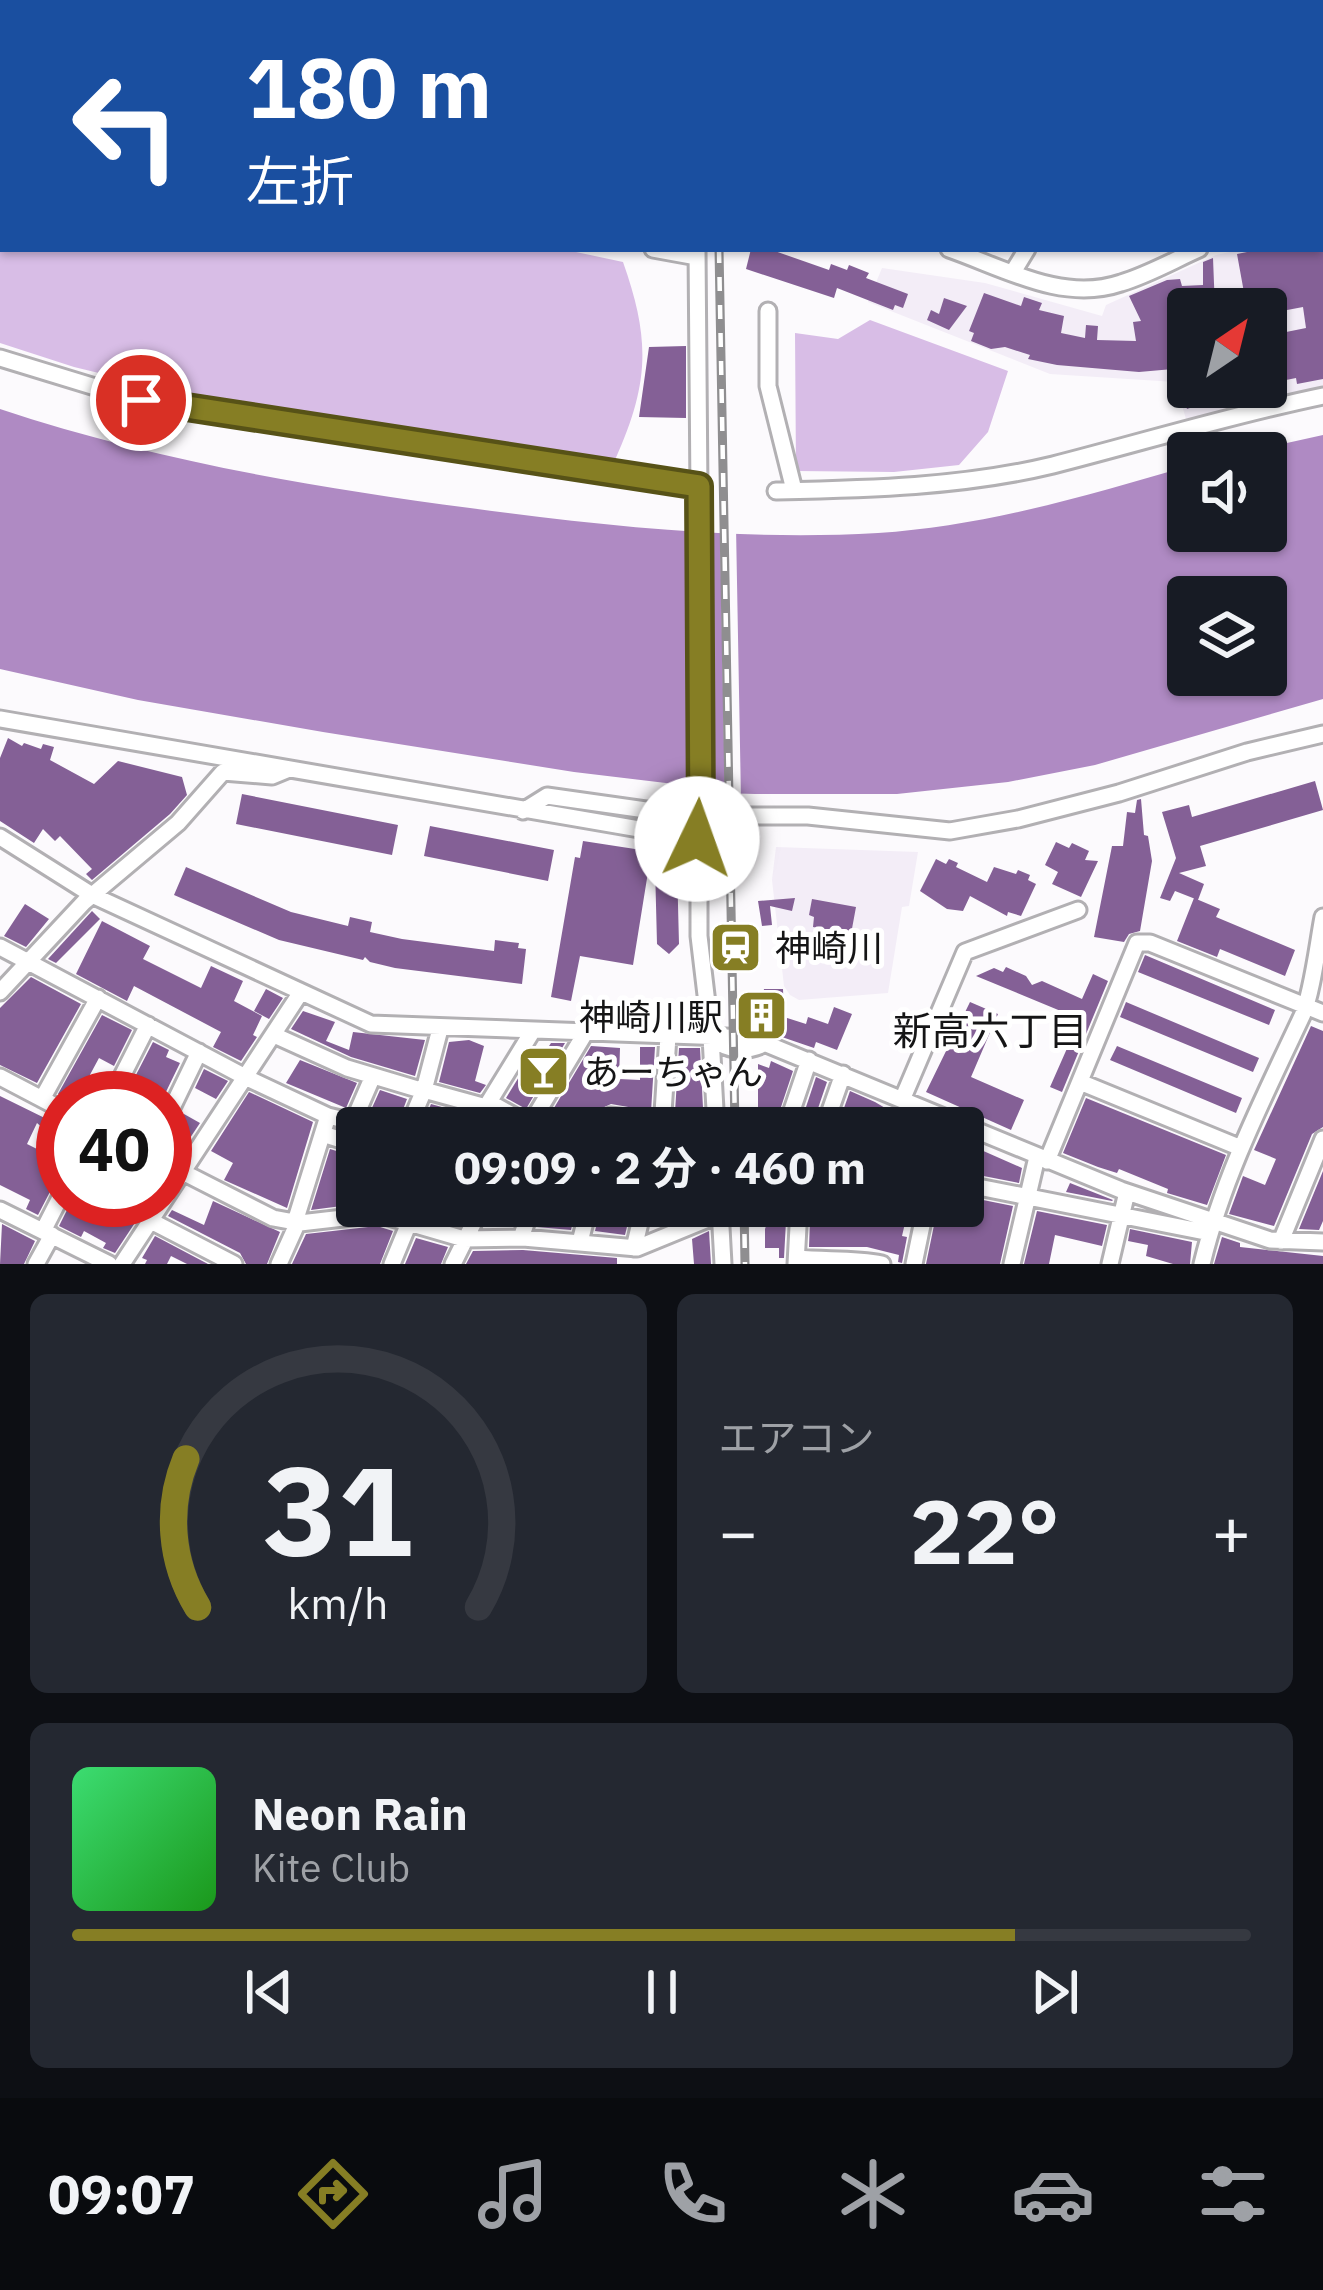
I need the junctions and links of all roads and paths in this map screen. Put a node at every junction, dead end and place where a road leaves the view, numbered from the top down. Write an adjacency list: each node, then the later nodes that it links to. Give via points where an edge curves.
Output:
1 (954, 252): 5 (street)
2 (1025, 252): 5 (street)
3 (1192, 252): 5 (street, via 1103,288 1049,286)
4 (697, 253): 9 (street)
5 (1013, 272)
6 (768, 311): 11 (street, via 768,386)
7 (0, 358): 9 (street, via 141,400)
8 (1323, 396): 11 (street, via 960,482)
9 (699, 489): 18 (street, bridge)
10 (776, 490): 11 (street)
11 (794, 490)
12 (0, 719): 14 (street)
13 (1323, 734): 17 (street, via 950,831)
14 (290, 769): 15 (street); 20 (street, via 272,776 223,772 178,823)
15 (523, 811): 16 (street, via 547,796); 18 (street)
16 (681, 815)
17 (747, 816)
18 (699, 832): 36 (street, via 699,936)
19 (0, 837): 20 (street)
20 (92, 895): 24 (street); 26 (street)
21 (1078, 910): 49 (street, via 965,952)
22 (1323, 917): 28 (street)
23 (0, 947): 24 (street)
24 (30, 963): 25 (street); 27 (street)
25 (0, 992)
26 (301, 992): 31 (street, via 371,1024); 33 (street)
27 (98, 998): 30 (street); 39 (street)
28 (1305, 1009): 29 (street); 46 (street, via 1137,943); 64 (street)
29 (1323, 1013)
30 (148, 1025): 37 (street); 40 (street)
31 (440, 1029): 32 (street); 47 (street)
32 (532, 1032): 34 (street); 50 (street)
33 (274, 1035): 43 (street); 45 (street)
34 (584, 1035): 35 (street); 53 (street)
35 (668, 1036): 36 (street); 54 (street)
36 (711, 1037): 38 (street, via 752,1037); 55 (street)
37 (199, 1052): 41 (street); 45 (street)
38 (809, 1060): 42 (street); 56 (street)
39 (58, 1071)
40 (125, 1071)
41 (190, 1071)
42 (843, 1074): 49 (street); 57 (street)
43 (374, 1076): 47 (street); 59 (street, via 353,1122)
44 (0, 1077): 48 (street)
45 (247, 1078): 59 (street); 66 (street)
46 (1081, 1082): 64 (street); 65 (street)
47 (424, 1091): 50 (street); 51 (street)
48 (36, 1096)
49 (902, 1100): 58 (street)
50 (488, 1105): 52 (street)
51 (417, 1107)
52 (492, 1107)
53 (540, 1107)
54 (663, 1107)
55 (715, 1107)
56 (793, 1107)
57 (831, 1107)
58 (919, 1107)
59 (328, 1116): 60 (street)
60 (322, 1135): 62 (street); 74 (street)
61 (984, 1135): 65 (street)
62 (336, 1139)
63 (1323, 1139): 91 (street)
64 (1241, 1148): 87 (street)
65 (1042, 1159): 69 (street); 70 (street)
66 (192, 1161)
67 (192, 1177): 74 (street, via 272,1218)
68 (984, 1189): 70 (street)
69 (1126, 1192): 72 (street); 87 (street)
70 (1026, 1198): 72 (street); 106 (street)
71 (1, 1213): 88 (street)
72 (1121, 1215): 87 (street); 107 (street)
73 (336, 1218): 74 (street)
74 (297, 1222): 100 (street)
75 (49, 1227): 88 (street)
76 (147, 1227): 98 (street)
77 (163, 1227): 99 (street)
78 (408, 1227): 101 (street)
79 (424, 1227): 90 (street)
80 (470, 1227): 90 (street)
81 (525, 1227): 89 (street)
82 (584, 1227): 92 (street)
83 (686, 1227): 94 (street)
84 (721, 1227): 103 (street)
85 (797, 1227): 95 (street)
86 (922, 1227): 105 (street)
87 (1211, 1227): 91 (street); 108 (street)
88 (47, 1233): 96 (street); 97 (street)
89 (521, 1238): 90 (street); 92 (street)
90 (464, 1239): 102 (street)
91 (1281, 1240): 93 (street)
92 (580, 1242): 94 (street)
93 (1323, 1242)
94 (634, 1253)
95 (796, 1261): 104 (street, via 846,1256)
96 (36, 1264)
97 (109, 1264)
98 (122, 1264)
99 (234, 1264)
100 (279, 1264)
101 (392, 1264)
102 (453, 1264)
103 (723, 1264)
104 (882, 1264)
105 (914, 1264)
106 (1012, 1264)
107 (1110, 1264)
108 (1202, 1264)

